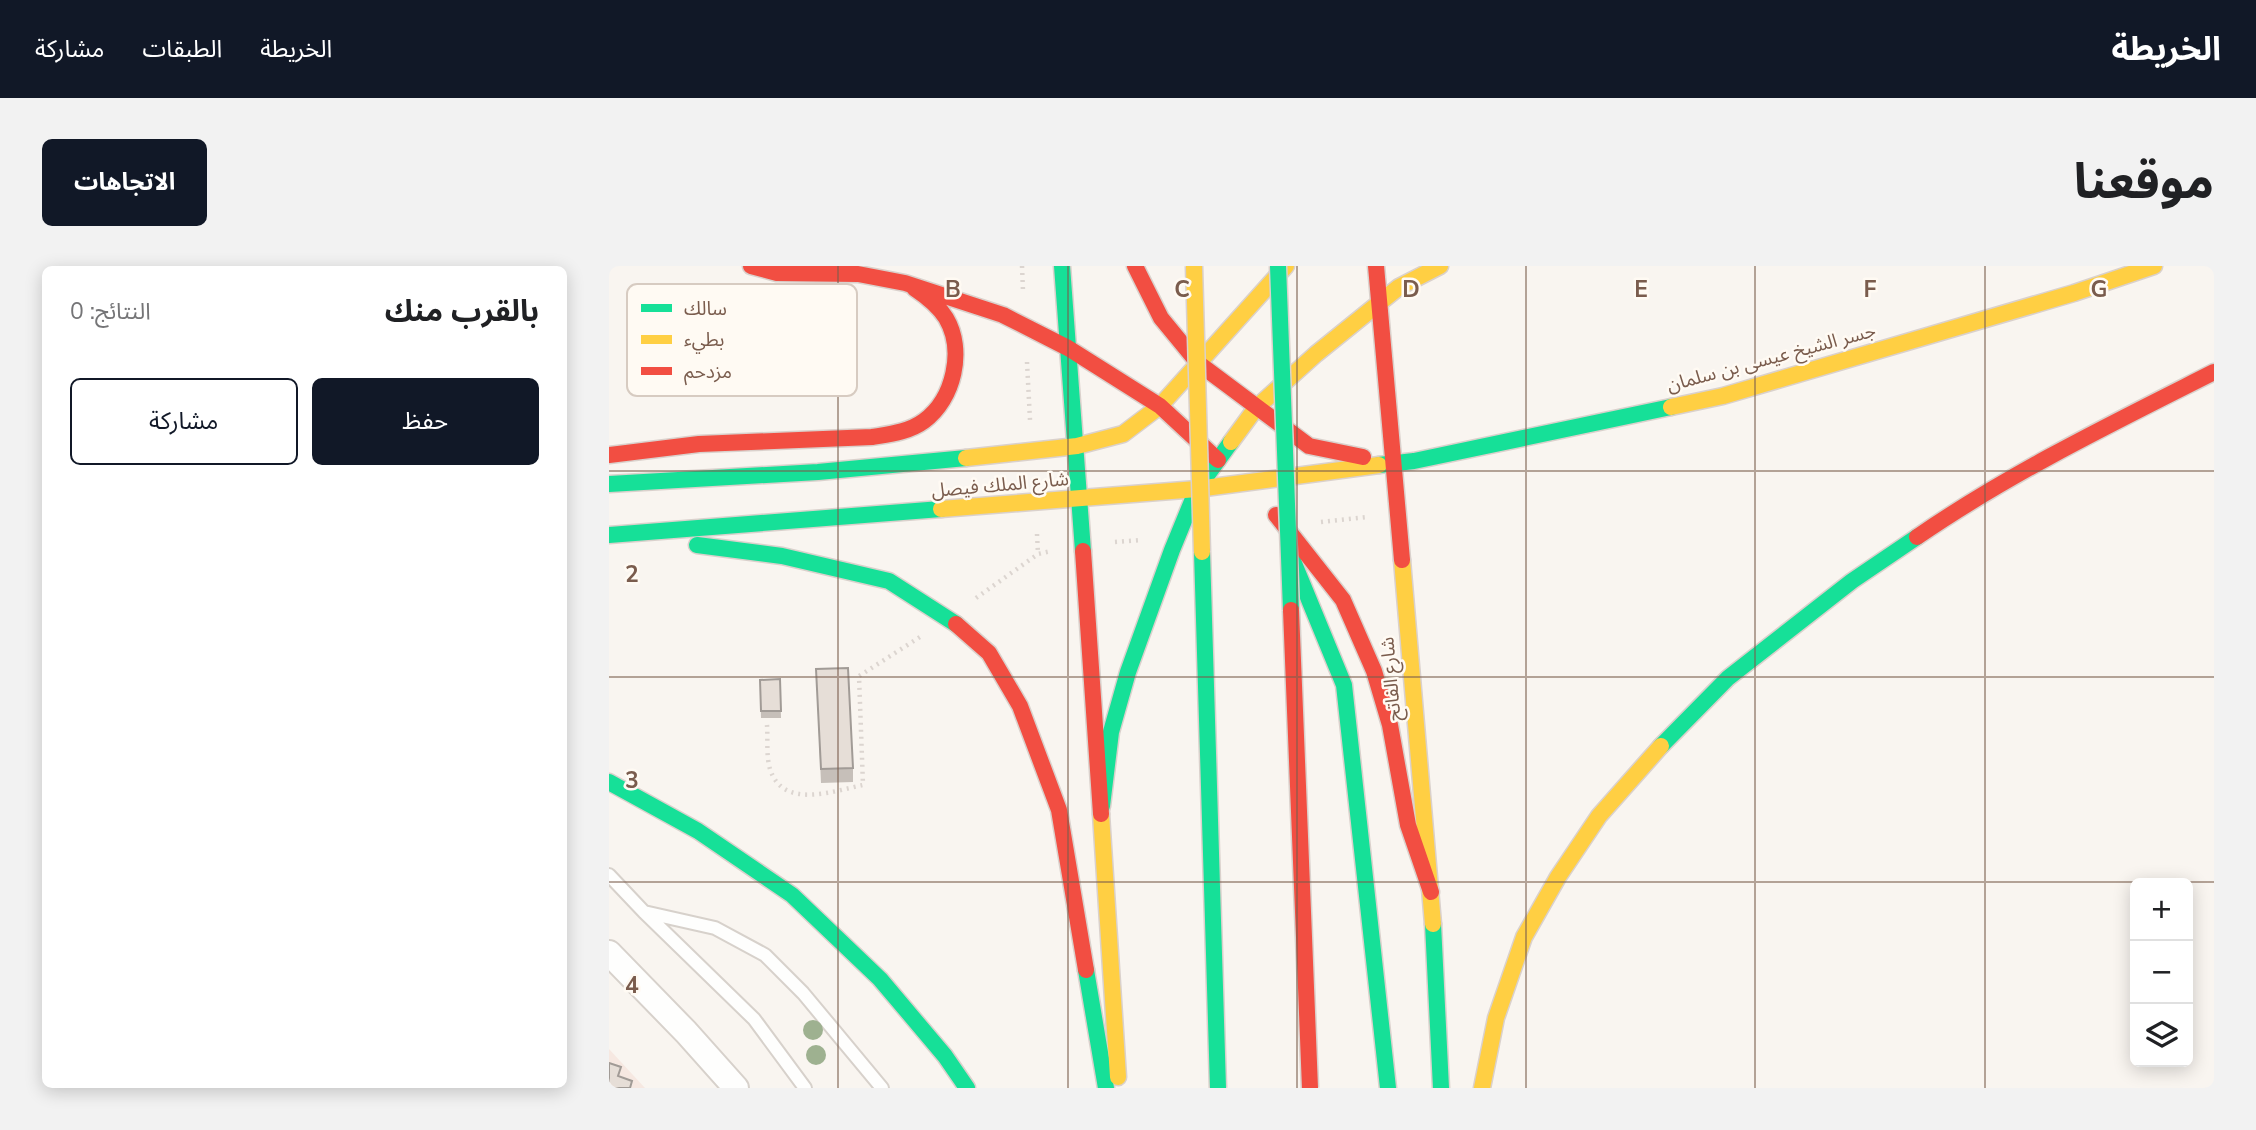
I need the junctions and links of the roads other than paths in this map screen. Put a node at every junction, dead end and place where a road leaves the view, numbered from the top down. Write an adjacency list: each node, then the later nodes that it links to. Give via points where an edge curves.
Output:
1 (751, 266): 10 (main road, via 777,272 858,274)
2 (1062, 266): 12 (main road)
3 (1135, 266): 13 (main road, via 1161,317)
4 (1194, 266): 38 (main road, bridge)
5 (1278, 266): 39 (main road, bridge)
6 (1286, 266): 13 (main road)
7 (1376, 266): 11 (main road, شارع الفاتح)
8 (1440, 266): 11 (main road)
9 (2154, 266): 20 (main road, جسر الشيخ عيسى بن سلمان, via 1723,396)
10 (905, 283): 12 (main road, via 1003,315); 18 (main road, via 929,297 947,319 955,346 954,374 944,400 925,421 900,433 872,437 699,444)
11 (1379, 303): 16 (main road); 20 (main road, شارع الفاتح)
12 (1068, 348): 15 (main road); 17 (main road)
13 (1198, 363): 15 (main road); 16 (main road)
14 (2214, 372): 42 (main road, via 1956,510 1852,580 1728,678 1599,816 1558,877 1524,937 1496,1018)
15 (1160, 407): 17 (main road, via 1123,434); 19 (main road)
16 (1256, 408): 19 (main road); 20 (main road, via 1309,446)
17 (1077, 446): 21 (main road, via 818,472); 24 (main road)
18 (609, 455)
19 (1217, 460): 22 (main road); 23 (main road)
20 (1392, 462): 23 (main road, شارع الملك فيصل); 29 (main road, شارع الفاتح)
21 (609, 484)
22 (1197, 489): 23 (main road, شارع الملك فيصل); 24 (main road, شارع الملك فيصل); 27 (main road, via 1128,672 1111,733)
23 (1262, 497): 29 (main road, via 1343,600 1374,671 1390,725 1408,825); 40 (main road, via 1344,685)
24 (1080, 499): 25 (main road, شارع الملك فيصل); 27 (main road)
25 (614, 535): 36 (main road, via 782,556 889,581 948,617 989,653 1020,706 1059,810)
26 (609, 782): 35 (main road, via 698,831 792,895 880,979)
27 (1102, 806): 37 (main road)
28 (609, 875): 30 (lane)
29 (1431, 892): 41 (main road, شارع الفاتح)
30 (644, 912): 33 (lane, via 754,1018); 34 (lane, via 715,928 765,955)
31 (609, 953): 32 (street)
32 (736, 1088)
33 (805, 1088)
34 (882, 1088)
35 (967, 1088)
36 (1106, 1088)
37 (1119, 1088)
38 (1218, 1088)
39 (1310, 1088)
40 (1388, 1088)
41 (1441, 1088)
42 (1482, 1088)

